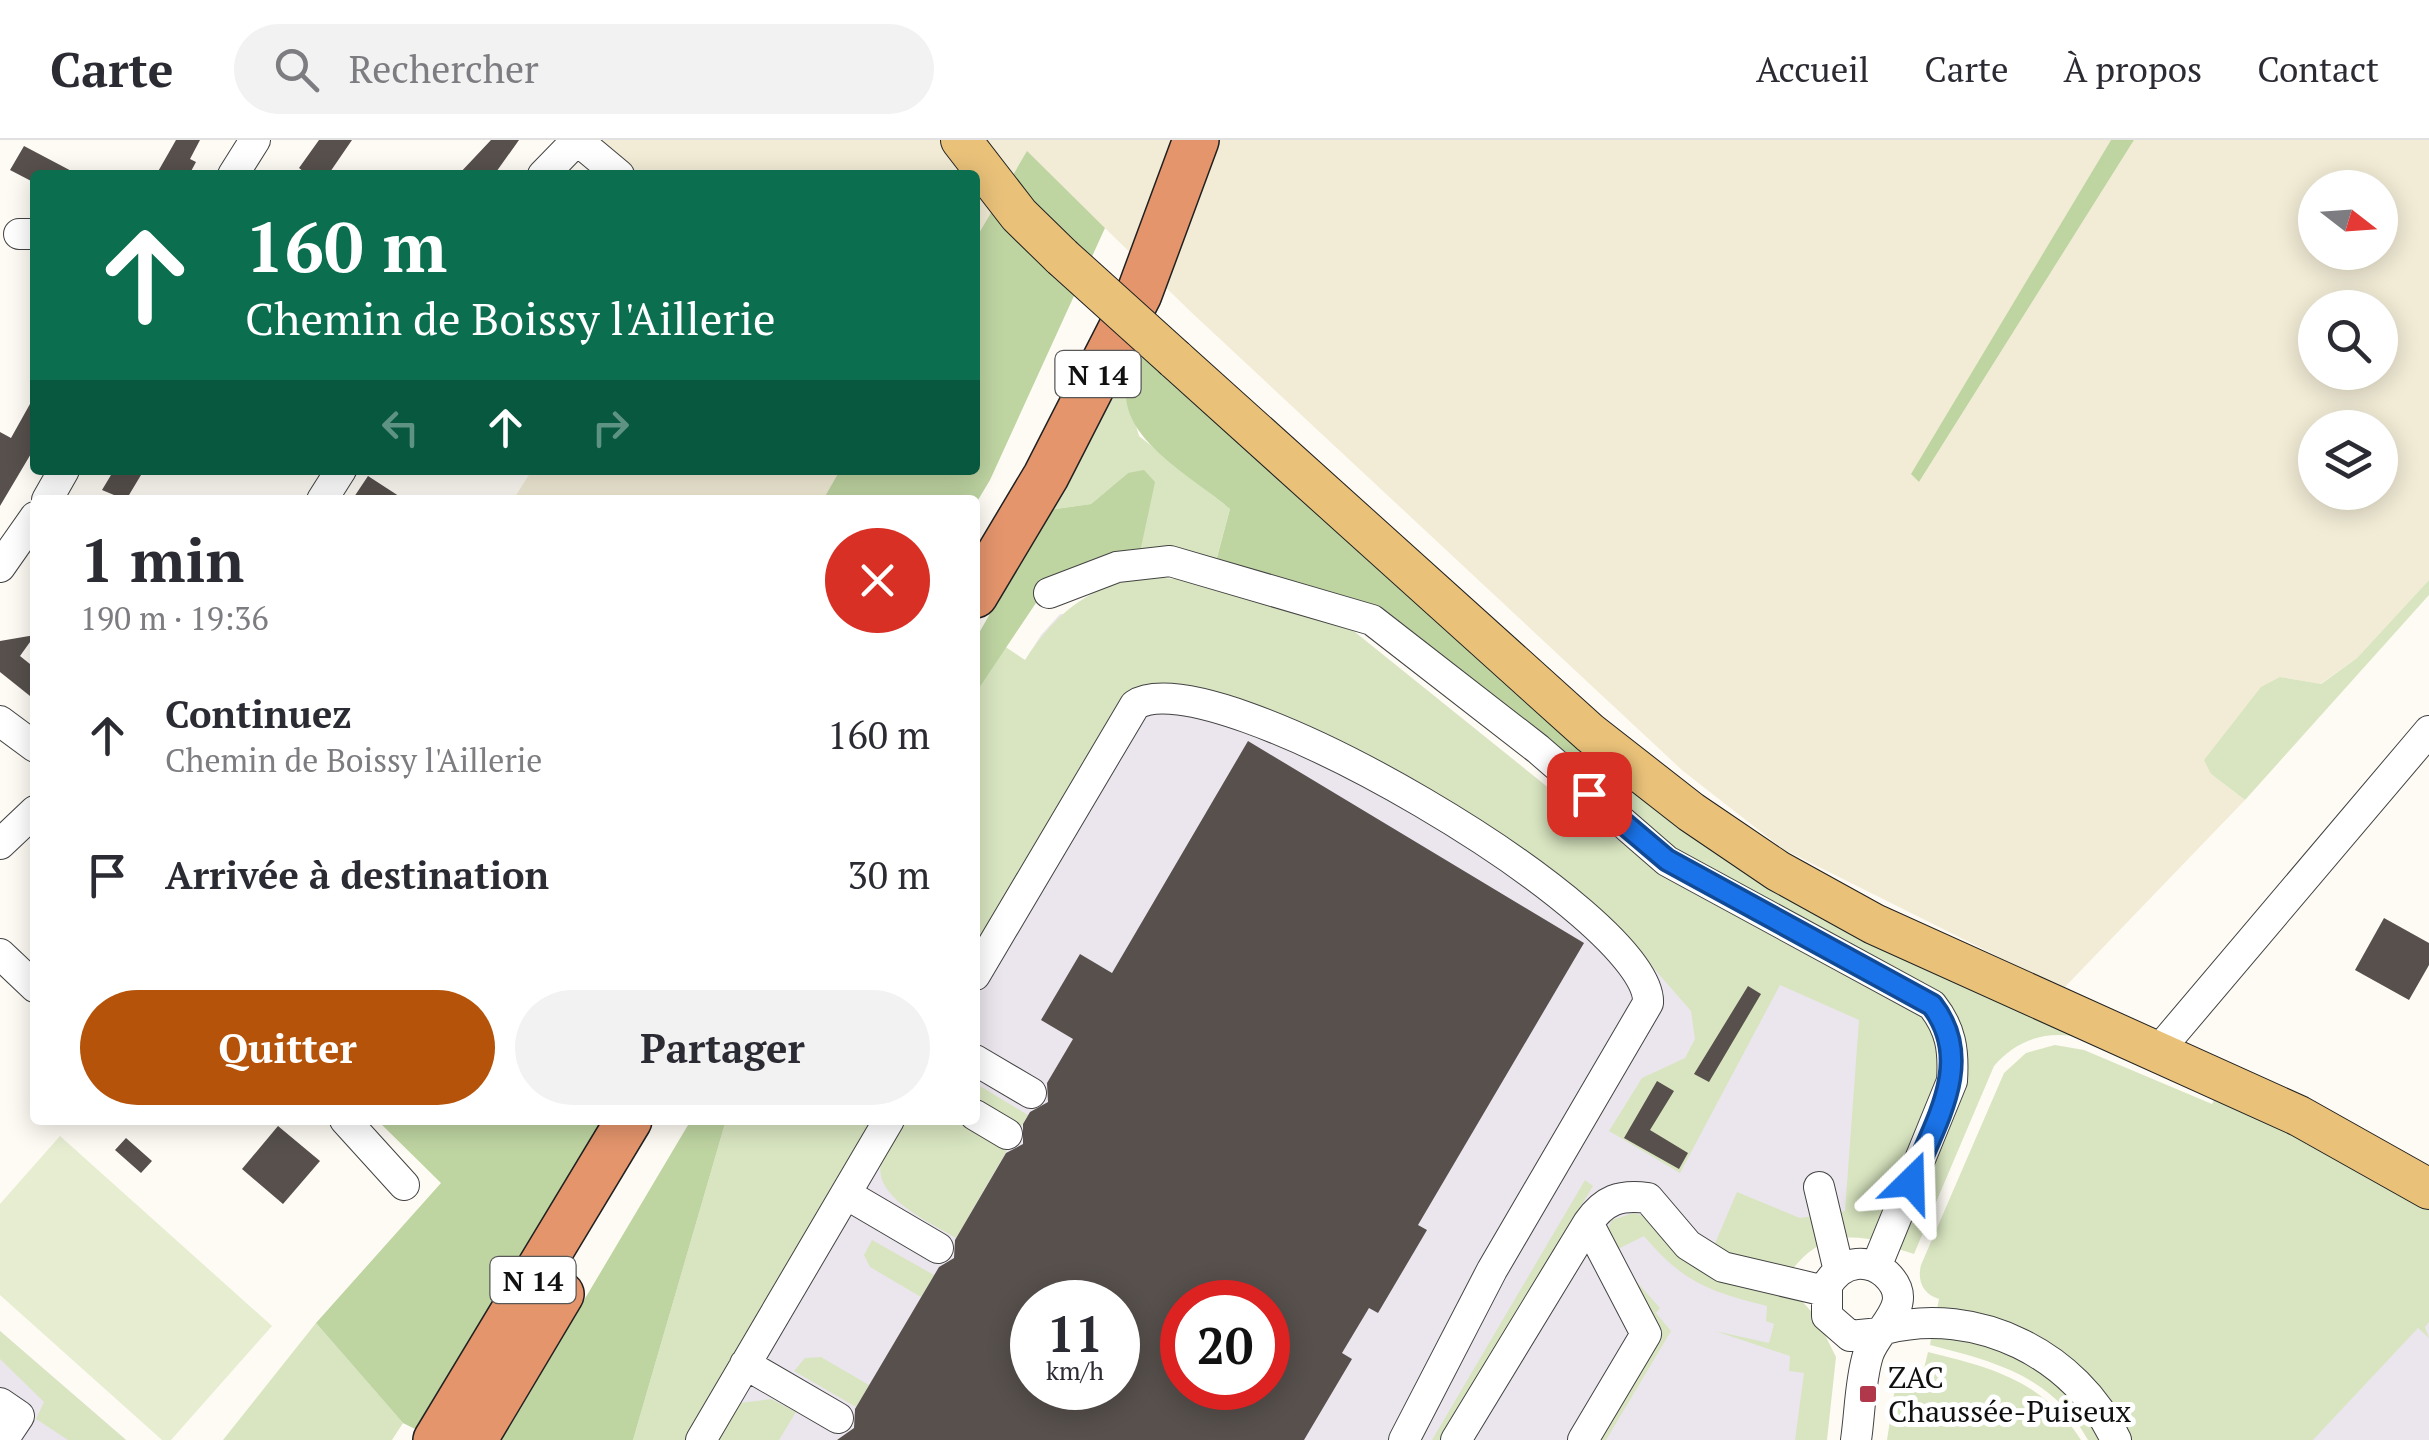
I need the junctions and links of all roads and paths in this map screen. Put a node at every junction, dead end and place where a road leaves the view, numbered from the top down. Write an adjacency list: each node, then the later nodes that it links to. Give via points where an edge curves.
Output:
1 (255, 140): 6 (street)
2 (577, 140): 7 (street); 8 (street)
3 (961, 140): 22 (main road, bridge, via 1018,215 1062,258 1590,733 1691,812 1830,903)
4 (1169, 140): 10 (highway, N 14, via 1119,278)
5 (1196, 140): 12 (highway, N 14, via 1139,294)
6 (236, 170)
7 (549, 170)
8 (613, 170)
9 (30, 524): 11 (street)
10 (980, 534)
11 (0, 567)
12 (980, 588)
13 (1049, 592): 37 (street, via 1117,567 1170,561 1372,620 1667,860 1911,989 1945,1021 1954,1050 1952,1081)
14 (0, 721): 16 (street)
15 (2429, 731): 22 (street)
16 (30, 743)
17 (30, 816): 18 (street)
18 (0, 844)
19 (0, 954): 21 (street)
20 (980, 966): 50 (street, via 1134,705 1158,697 1188,699 1276,731 1424,800 1536,878 1627,956 1645,978 1648,1003 1492,1270)
21 (30, 982)
22 (2158, 1051): 33 (main road, via 2300,1116)
23 (980, 1063): 24 (street)
24 (1031, 1093)
25 (980, 1118): 30 (street)
26 (350, 1125): 31 (street)
27 (627, 1125): 47 (highway, N 14)
28 (661, 1125): 48 (highway, N 14)
29 (886, 1125): 34 (street)
30 (1006, 1134)
31 (404, 1185)
32 (1818, 1186): 38 (street)
33 (2429, 1190)
34 (846, 1194): 36 (street); 42 (street)
35 (1588, 1223): 38 (street, via 1619,1196 1648,1198 1688,1245 1722,1267 1788,1284); 51 (street); 52 (street, via 1646,1334)
36 (938, 1248)
37 (1884, 1275): 38 (street, via 1856,1264); 39 (street); 41 (street, via 1897,1307)
38 (1832, 1281): 40 (street, via 1825,1310)
39 (1928, 1320): 41 (street); 55 (street, via 2008,1338 2047,1358 2091,1397)
40 (1834, 1327): 41 (street, via 1856,1338); 43 (street)
41 (1883, 1331): 43 (street, via 1862,1352); 54 (street, via 1868,1354)
42 (745, 1364): 45 (street); 49 (street)
43 (1848, 1384): 53 (street)
44 (0, 1403): 46 (street, via 19,1416)
45 (838, 1418)
46 (3, 1440)
47 (436, 1440)
48 (474, 1440)
49 (701, 1440)
50 (1404, 1440)
51 (1456, 1440)
52 (1583, 1440)
53 (1839, 1440)
54 (1856, 1440)
55 (2116, 1440)

